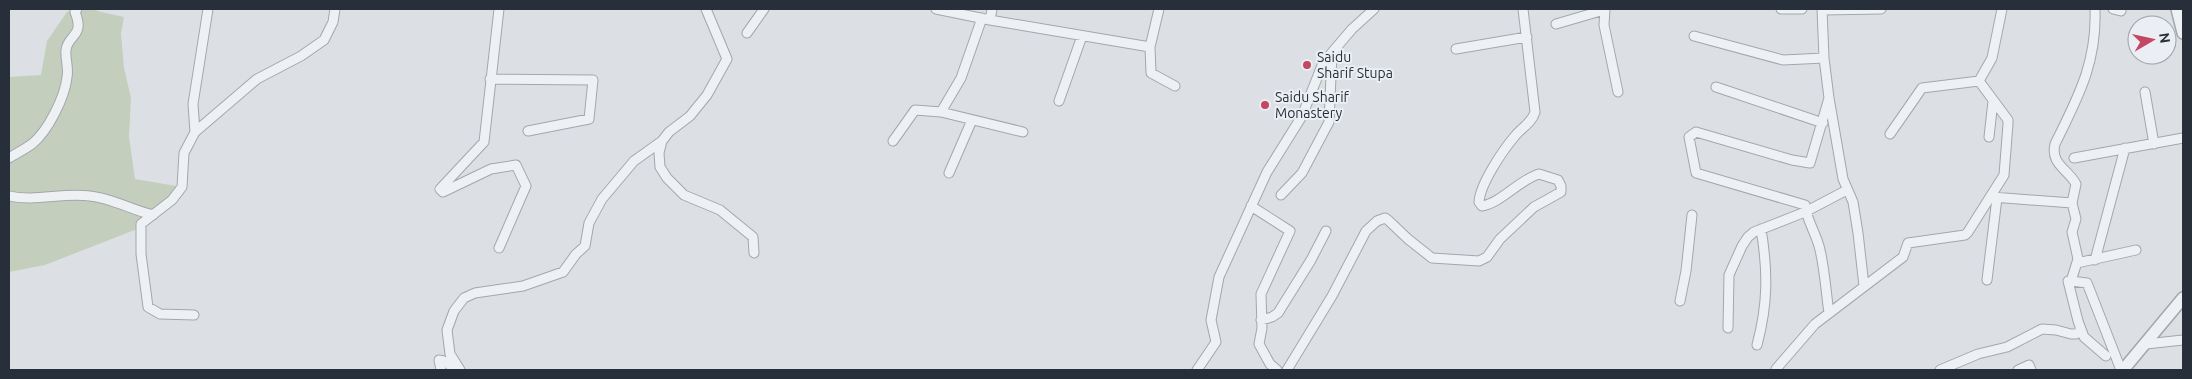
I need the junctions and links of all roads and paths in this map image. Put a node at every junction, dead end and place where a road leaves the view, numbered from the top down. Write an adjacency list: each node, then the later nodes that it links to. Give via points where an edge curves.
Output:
1 (77, 9): 55 (street, via 79,23 66,48 68,76 54,114 33,143)
2 (208, 9): 46 (street, via 193,104)
3 (335, 9): 46 (street, via 324,40 256,79)
4 (499, 9): 33 (street)
5 (706, 9): 51 (street, via 727,58 707,95 690,116)
6 (764, 9): 24 (street)
7 (936, 9): 22 (street)
8 (992, 9): 22 (street)
9 (1159, 9): 29 (street)
10 (1374, 9): 31 (street)
11 (1523, 9): 28 (street)
12 (1781, 9): 13 (street)
13 (1802, 9)
14 (1822, 9): 15 (street); 32 (street)
15 (1882, 9)
16 (2002, 9): 34 (street, via 1992,58)
17 (2095, 9): 62 (street, via 2096,25 2089,65 2080,95 2053,152 2057,162 2076,184)
18 (2113, 9): 19 (street)
19 (2122, 9)
20 (2177, 9): 25 (street)
21 (1604, 10): 23 (street); 37 (street, via 1604,26)
22 (986, 19): 26 (street); 42 (street, via 961,78)
23 (1556, 24)
24 (747, 32)
25 (2183, 33)
26 (1082, 36): 29 (street); 40 (street)
27 (1694, 36): 32 (street, via 1783,60)
28 (1527, 37): 30 (street); 94 (street, via 1535,112 1512,139 1479,202 1482,206 1490,204 1539,174 1558,180 1561,192 1534,207 1500,239 1487,257 1479,261 1432,258 1388,220 1377,221 1366,231 1332,296)
29 (1150, 47): 35 (street, via 1151,73)
30 (1456, 49)
31 (1332, 52): 59 (street, via 1329,122 1302,173); 63 (street, via 1322,63 1302,116 1267,172)
32 (1824, 58): 39 (street)
33 (490, 79): 45 (street, via 593,80 589,119); 69 (street, via 484,142 440,189 443,192 491,168 516,165 526,186)
34 (1979, 81): 41 (street); 48 (street, via 1922,88)
35 (1175, 86)
36 (1716, 87): 44 (street)
37 (1618, 92)
38 (2145, 92): 53 (street)
39 (1829, 98): 44 (street); 58 (street)
40 (1059, 100)
41 (1993, 101): 49 (street); 61 (street, via 2008,120 2004,175)
42 (942, 112): 43 (street); 52 (street, via 915,110)
43 (972, 120): 47 (street); 57 (street)
44 (1822, 123): 64 (street, via 1812,160 1806,164 1696,132 1689,137 1696,173 1805,205)
45 (528, 131)
46 (195, 132): 65 (street, via 184,153 182,187)
47 (1023, 132)
48 (1890, 134)
49 (1989, 137)
50 (2183, 138): 53 (street)
51 (662, 141): 71 (street, via 660,167 667,178 684,195 720,210 743,227 753,237); 91 (street, via 634,161 602,199 590,223 586,246 564,272 523,286 476,293 464,298 446,330 450,354)
52 (893, 141)
53 (2154, 144): 54 (street)
54 (2125, 148): 56 (street); 72 (street)
55 (9, 158)
56 (2074, 158)
57 (949, 173)
58 (1847, 190): 64 (street); 76 (street, via 1853,202)
59 (1282, 195)
60 (9, 196): 65 (street, via 90,196 139,212)
61 (1994, 197): 62 (street); 74 (street); 76 (street, via 1965,235 1908,243 1903,257)
62 (2072, 203): 73 (street, via 2076,219 2072,232)
63 (1251, 206): 81 (street, via 1290,231 1261,294); 92 (street, via 1220,277 1211,320 1216,342)
64 (1805, 212): 67 (street); 79 (street, via 1820,250)
65 (156, 213): 80 (street, via 142,224 140,238 148,307 160,314)
66 (1692, 215): 78 (street)
67 (1761, 229): 82 (street, via 1748,237 1729,275); 86 (street, via 1767,288 1765,316)
68 (1326, 231): 81 (street, via 1278,313)
69 (499, 248)
70 (2136, 250): 72 (street)
71 (754, 253)
72 (2096, 260): 73 (street)
73 (2077, 263): 98 (street, via 2071,281 2087,283)
74 (1987, 280)
75 (2068, 281): 83 (street)
76 (1864, 286): 79 (street)
77 (2183, 298): 85 (street)
78 (1680, 301)
79 (1829, 314): 88 (street, via 1815,324)
80 (194, 316)
81 (1262, 320): 93 (street, via 1259,344)
82 (1728, 328)
83 (2081, 330): 87 (street, via 2084,338); 95 (street, via 2071,334 2042,329 2007,347 1978,354)
84 (2183, 340): 85 (street)
85 (2146, 344): 98 (street)
86 (1757, 345)
87 (2106, 356)
88 (1776, 369)
89 (441, 370): 90 (street, via 438,360 447,362)
90 (454, 370)
91 (460, 370)
92 (1197, 370)
93 (1277, 370)
94 (1287, 370)
95 (1940, 370)
96 (2018, 370): 97 (street, via 2029,365)
97 (2031, 370)
98 (2122, 370)

